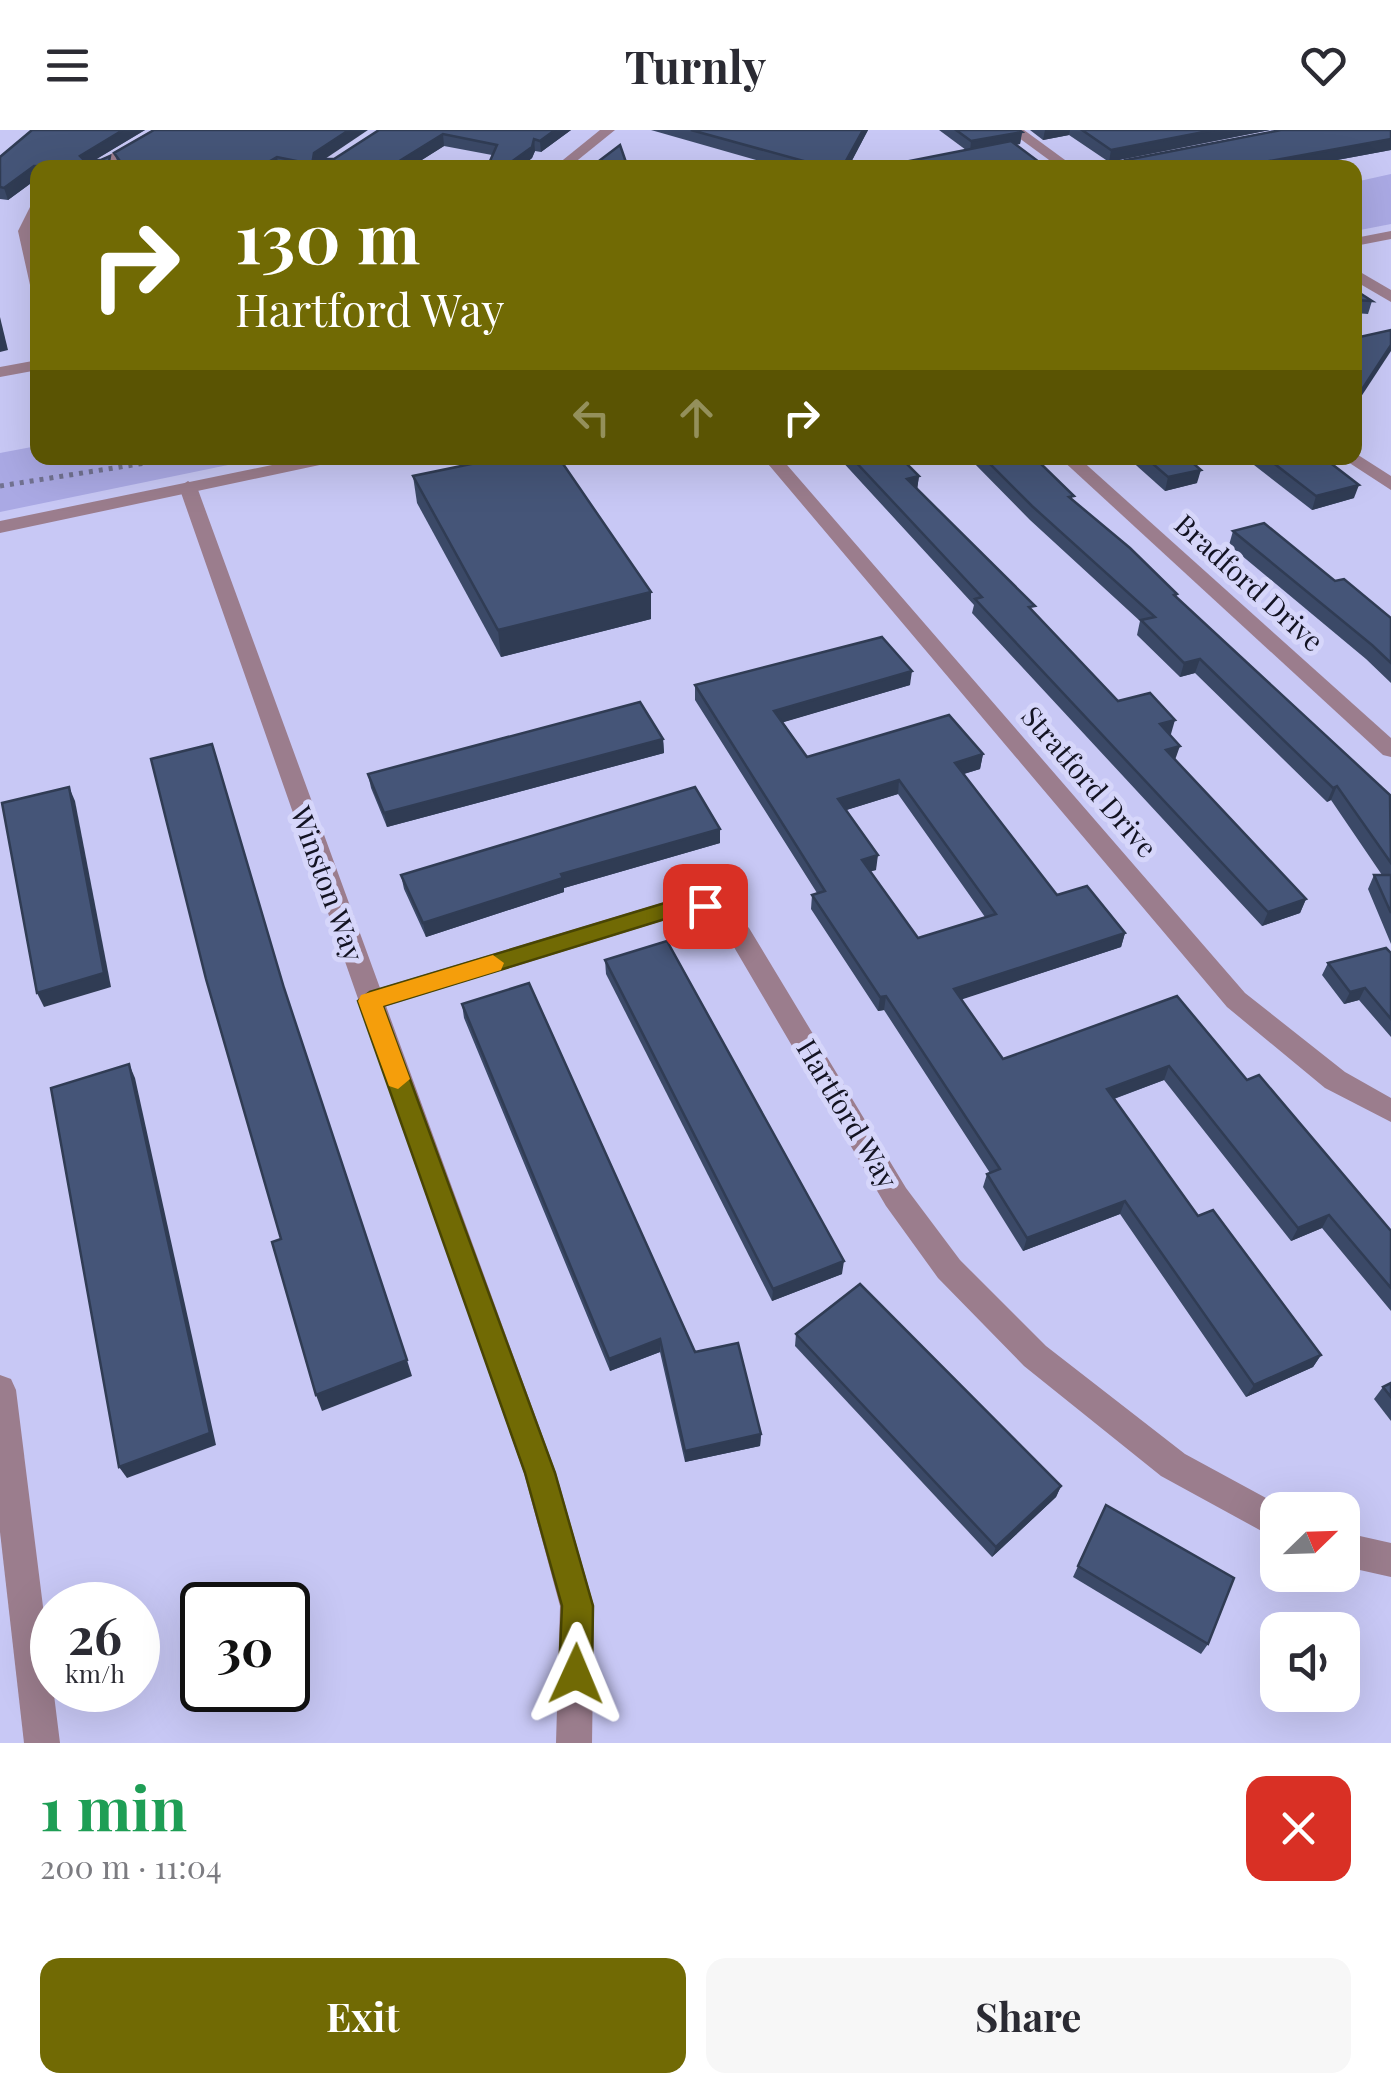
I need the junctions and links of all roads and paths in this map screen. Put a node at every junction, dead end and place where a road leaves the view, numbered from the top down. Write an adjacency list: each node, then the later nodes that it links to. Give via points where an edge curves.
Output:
1 (162, 130): 5 (street)
2 (608, 130): 6 (street)
3 (1016, 130): 7 (street)
4 (1178, 154): 8 (street)
5 (108, 160)
6 (569, 160)
7 (1059, 160)
8 (1146, 160)
9 (30, 221): 12 (street)
10 (1391, 235): 11 (street)
11 (1362, 241)
12 (30, 248)
13 (1362, 278): 14 (street)
14 (1391, 296)
15 (30, 366): 16 (street)
16 (0, 372)
17 (1362, 464): 22 (street)
18 (133, 465): 23 (path)
19 (295, 465): 24 (street)
20 (778, 465): 28 (street, Stratford Drive, via 1236,1000 1334,1080)
21 (1077, 465): 26 (street, Bradford Drive)
22 (1391, 485)
23 (0, 486)
24 (188, 487): 25 (street); 27 (street, Winston Way)
25 (0, 527)
26 (1391, 750)
27 (370, 1001): 30 (street, Hartford Way, via 678,907 705,906 721,914 740,935 896,1197 949,1269 1035,1356 1173,1466); 34 (street, Winston Way, via 540,1473 578,1606)
28 (1391, 1111)
29 (0, 1390): 33 (street)
30 (1260, 1513)
31 (1360, 1553): 32 (street)
32 (1391, 1560)
33 (42, 1743)
34 (574, 1743)

